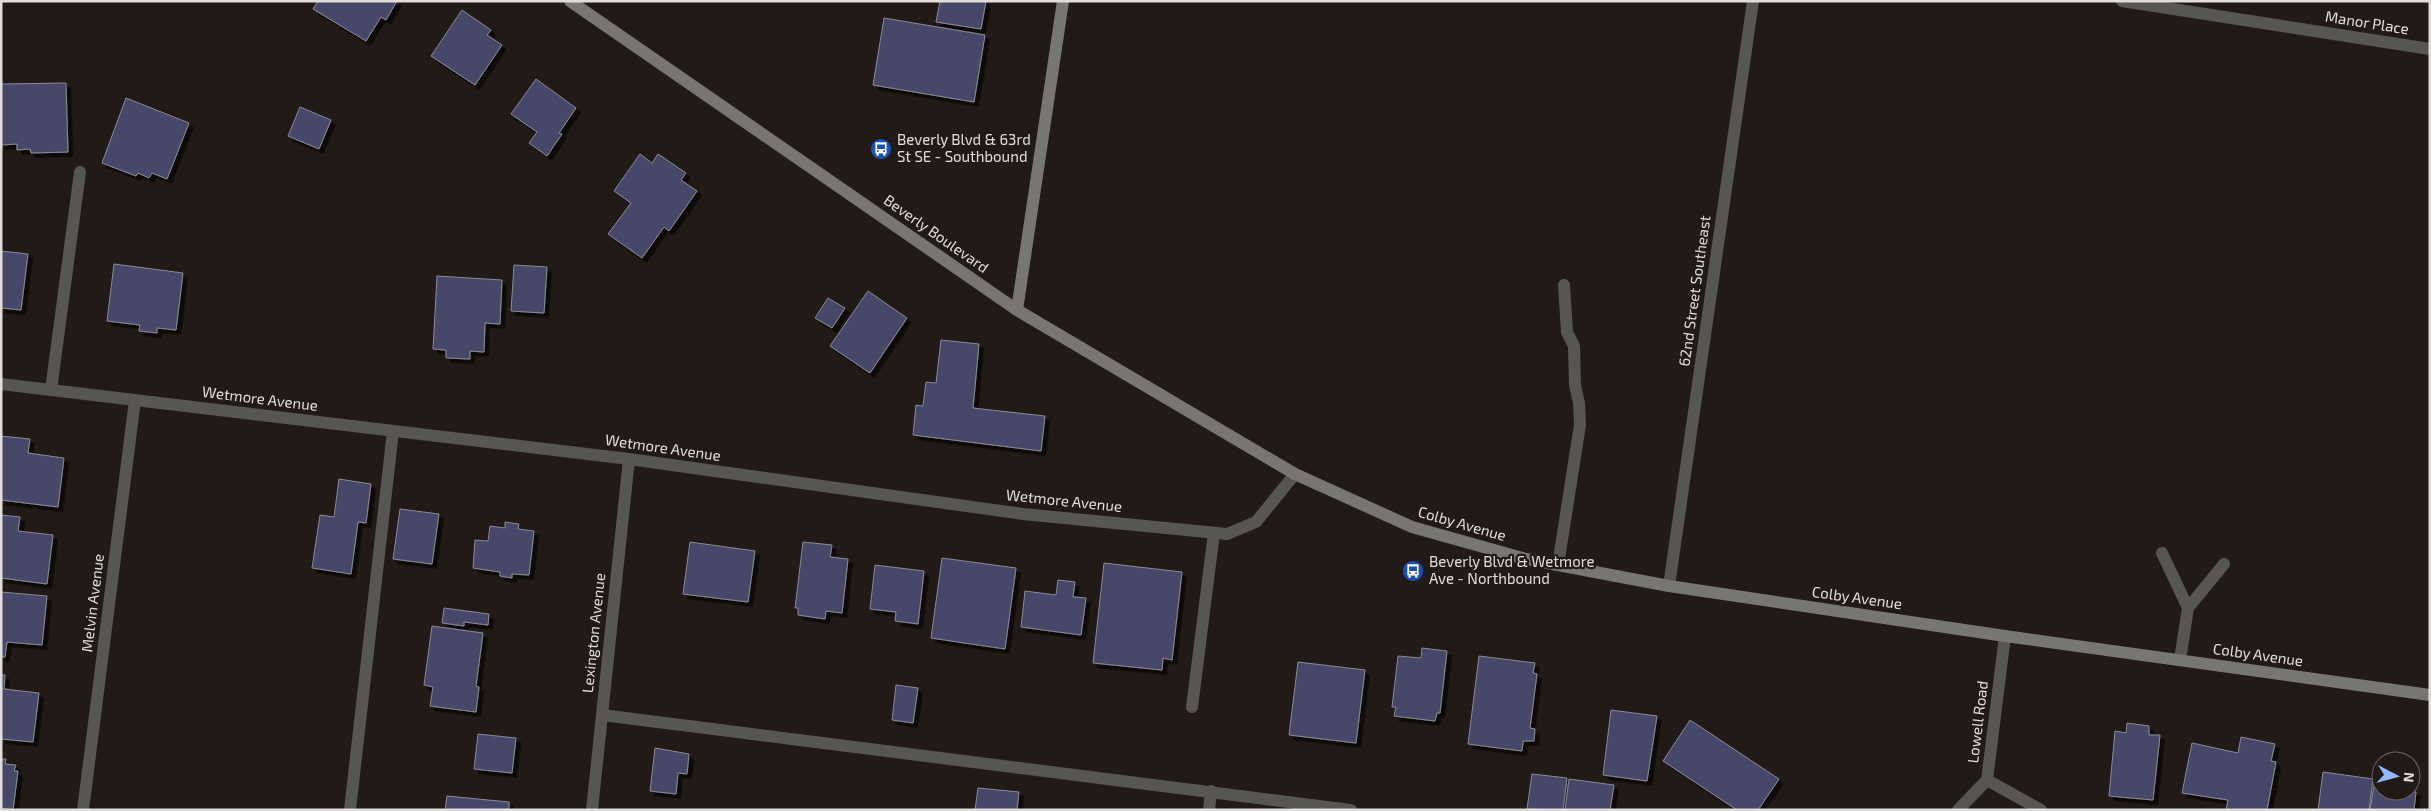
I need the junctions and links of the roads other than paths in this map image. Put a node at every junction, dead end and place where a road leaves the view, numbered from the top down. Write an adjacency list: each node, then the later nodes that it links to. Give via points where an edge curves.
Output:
1 (570, 1): 8 (main road, Beverly Boulevard)
2 (1063, 1): 8 (main road)
3 (1753, 1): 19 (street, 62nd Street Southeast)
4 (2122, 1): 5 (street, Manor Place)
5 (2430, 49)
6 (80, 172): 10 (street)
7 (1564, 285): 18 (street, via 1568,332 1574,346 1580,425)
8 (1017, 310): 14 (main road, Beverly Boulevard)
9 (1, 384): 10 (street, Wetmore Avenue)
10 (52, 390): 11 (street, Wetmore Avenue)
11 (135, 400): 12 (street, Wetmore Avenue); 28 (street, Melvin Avenue)
12 (393, 431): 13 (street, Wetmore Avenue); 29 (street)
13 (629, 459): 15 (street, Wetmore Avenue, via 1023,514); 25 (street, Lexington Avenue)
14 (1295, 474): 15 (street, Wetmore Avenue, via 1256,522 1227,534); 18 (main road, Colby Avenue, via 1412,527)
15 (1214, 533): 24 (street)
16 (2162, 553): 20 (street)
17 (2224, 564): 20 (street)
18 (1558, 565): 19 (main road, Colby Avenue)
19 (1669, 586): 21 (main road, Colby Avenue)
20 (2188, 608): 22 (street)
21 (2005, 636): 22 (main road, Colby Avenue); 26 (street, Lowell Road)
22 (2180, 660): 23 (main road, Colby Avenue)
23 (2430, 695)
24 (1192, 706)
25 (602, 715): 27 (street); 30 (street, Lexington Avenue)
26 (1987, 780): 33 (street); 34 (street, Lowell Road)
27 (1211, 791): 31 (street); 32 (street)
28 (83, 810)
29 (350, 810)
30 (592, 810)
31 (1209, 810)
32 (1351, 810)
33 (1958, 810)
34 (2041, 810)

